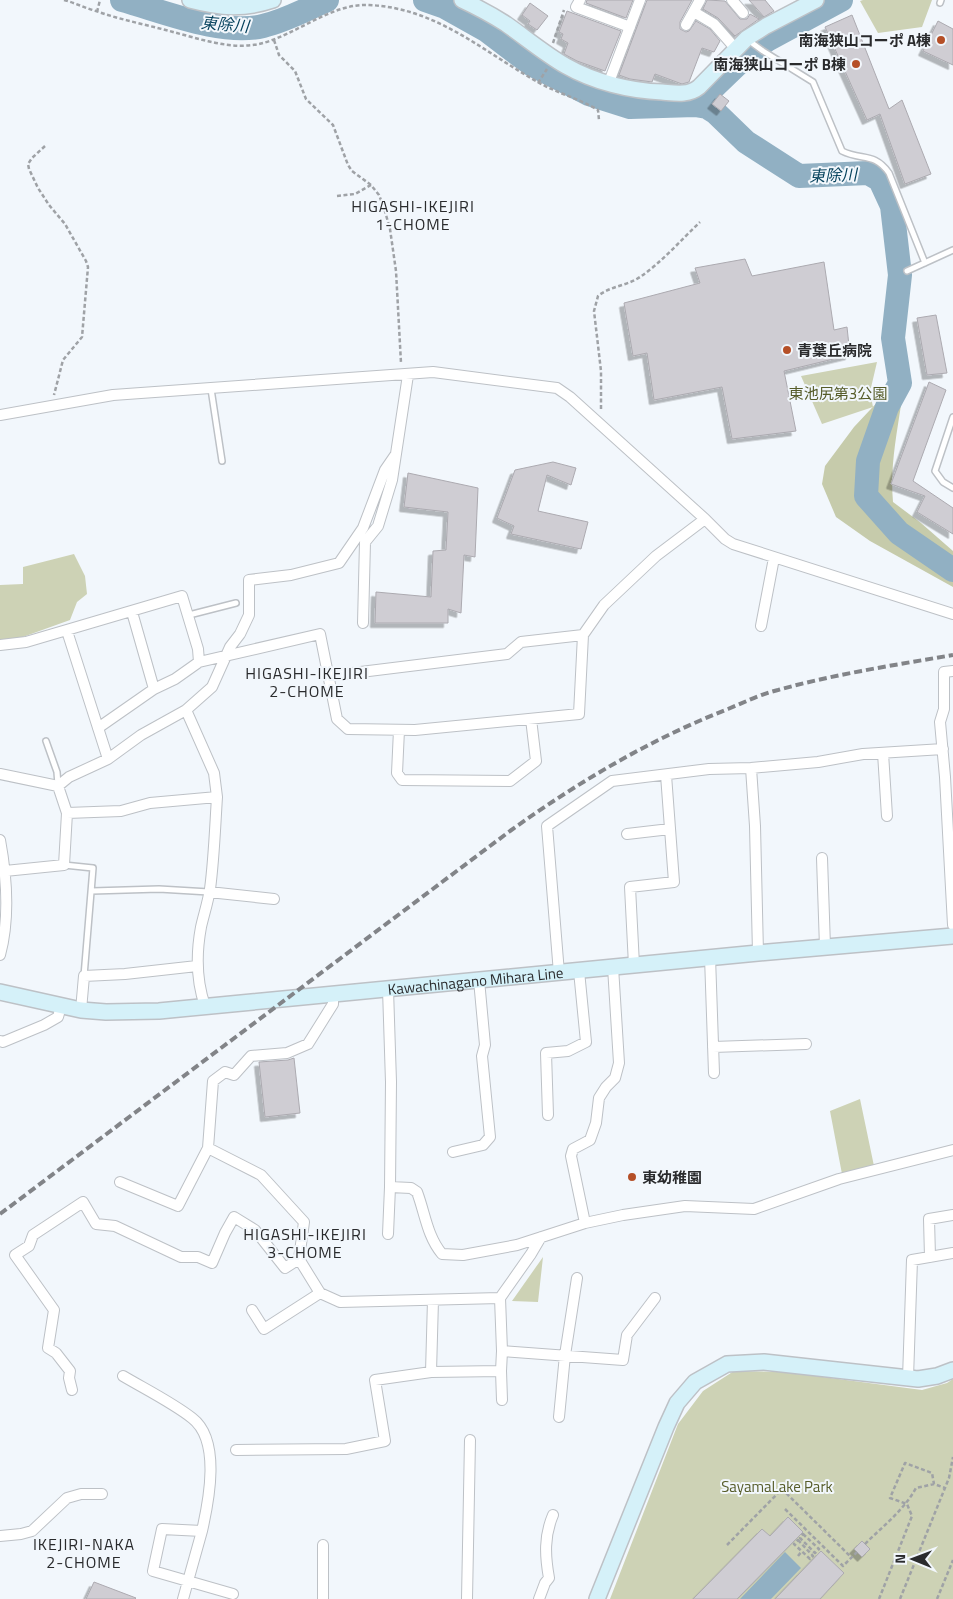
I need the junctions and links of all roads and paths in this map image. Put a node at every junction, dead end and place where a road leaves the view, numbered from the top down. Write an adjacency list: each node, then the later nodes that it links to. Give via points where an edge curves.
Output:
1 (64, 0): 12 (path)
2 (100, 0): 12 (path)
3 (190, 0): 4 (street, via 241,8)
4 (273, 0)
5 (462, 0): 20 (street, via 506,25)
6 (580, 0): 16 (street, via 576,7)
7 (640, 0): 16 (street)
8 (700, 0): 13 (street)
9 (732, 0): 14 (street)
10 (816, 0): 17 (street)
11 (566, 7): 20 (path, via 552,44)
12 (98, 10): 18 (path, via 222,44 246,46)
13 (694, 12): 15 (street); 19 (street, via 714,24)
14 (742, 13)
15 (686, 25)
16 (630, 27): 22 (street)
17 (748, 39): 19 (street); 29 (lane, via 763,52 813,82 842,150 876,160 890,173)
18 (274, 40): 21 (path, via 345,9 368,5 395,9 449,27); 25 (path, via 279,55 294,71 306,99 333,125 352,171)
19 (735, 48): 22 (street, via 698,88 689,93 644,91)
20 (552, 61): 21 (path); 22 (street)
21 (539, 81): 23 (path, via 598,110)
22 (609, 82)
23 (599, 120)
24 (45, 146): 33 (path, via 28,164 88,267 82,337 63,360)
25 (371, 185): 26 (path, via 355,194); 31 (path, via 379,195 390,229)
26 (337, 196)
27 (700, 222): 36 (path, via 642,276 598,296 594,311 601,371 601,417)
28 (953, 250): 29 (lane)
29 (925, 263): 30 (lane)
30 (907, 271)
31 (405, 375): 32 (street); 36 (street, via 439,372 557,388); 37 (street)
32 (211, 389): 33 (street, via 113,396); 38 (lane)
33 (51, 406): 34 (street)
34 (0, 415)
35 (953, 417): 39 (lane, via 935,471 942,482)
36 (597, 422): 40 (street)
37 (396, 454): 46 (street, via 378,526 365,542); 51 (street, via 384,470 363,528 339,563 291,575 249,580 249,615)
38 (222, 461)
39 (953, 488)
40 (706, 519): 41 (street, via 733,544); 49 (street, via 656,556 604,605)
41 (774, 558): 44 (street); 47 (street)
42 (236, 603): 45 (lane)
43 (132, 612): 45 (street, via 182,596); 48 (street); 55 (street)
44 (953, 614)
45 (189, 615): 52 (street)
46 (363, 622)
47 (761, 626)
48 (67, 631): 50 (street); 58 (street)
49 (583, 636): 54 (street, via 521,642 506,654); 57 (street, via 579,714)
50 (0, 645)
51 (226, 656): 52 (street); 54 (street, via 320,634); 56 (street, via 212,687)
52 (200, 662): 55 (street)
53 (953, 671): 61 (street, via 944,672 944,709 940,722)
54 (328, 676): 59 (street, via 337,719 348,729)
55 (154, 689): 58 (street)
56 (186, 710): 63 (street, via 141,735); 68 (street, via 214,774)
57 (531, 719): 59 (street); 59 (street, via 536,761 510,781 402,780 397,773)
58 (98, 728): 63 (street)
59 (399, 730)
60 (46, 741): 67 (lane, via 57,772)
61 (943, 749): 62 (street); 80 (street)
62 (883, 753): 64 (street); 70 (street)
63 (108, 759): 67 (street, via 69,777)
64 (751, 768): 66 (street); 83 (street)
65 (0, 774): 67 (street)
66 (666, 775): 71 (street); 90 (street, via 612,781 547,826)
67 (58, 786): 69 (street)
68 (217, 797): 69 (street, via 150,803 121,811); 78 (street)
69 (67, 813): 75 (street)
70 (888, 816)
71 (670, 829): 72 (street); 86 (street, via 674,882 630,887)
72 (627, 834)
73 (0, 840): 76 (street)
74 (822, 858): 82 (street)
75 (64, 865): 76 (street); 77 (lane, via 93,868)
76 (5, 871): 84 (street, via 6,913)
77 (92, 891): 78 (lane, via 159,889); 91 (lane)
78 (210, 892): 79 (street); 87 (street, via 201,928)
79 (274, 899)
80 (953, 925)
81 (953, 936): 82 (street, Kawachinagano Mihara Line)
82 (824, 947): 83 (street, Kawachinagano Mihara Line)
83 (758, 953): 85 (street, Kawachinagano Mihara Line)
84 (0, 955)
85 (710, 957): 86 (street, Kawachinagano Mihara Line); 101 (street)
86 (634, 965): 88 (street, Kawachinagano Mihara Line)
87 (197, 966): 91 (street); 97 (street, via 199,990)
88 (613, 967): 89 (street, Kawachinagano Mihara Line); 110 (street, via 619,1063 615,1078 600,1098 590,1140 572,1149 571,1156)
89 (579, 971): 90 (street, Kawachinagano Mihara Line); 103 (street, via 586,1042 568,1051 546,1053)
90 (559, 973): 92 (street, Kawachinagano Mihara Line)
91 (84, 976): 98 (street)
92 (479, 980): 93 (street, Kawachinagano Mihara Line); 106 (street, via 490,1137 483,1146)
93 (388, 989): 95 (street, Kawachinagano Mihara Line); 108 (street)
94 (0, 992): 96 (street, Kawachinagano Mihara Line)
95 (333, 994): 97 (street, Kawachinagano Mihara Line); 104 (street, via 333,1004 308,1044 288,1053 251,1056 234,1075 225,1072 213,1081)
96 (61, 1006): 98 (street, Kawachinagano Mihara Line); 99 (street, via 58,1017)
97 (205, 1006): 98 (street, Kawachinagano Mihara Line, via 159,1011)
98 (81, 1010)
99 (0, 1041)
100 (806, 1044): 101 (street)
101 (713, 1047): 102 (street)
102 (714, 1073)
103 (548, 1115)
104 (208, 1148): 107 (street, via 178,1206); 115 (street, via 261,1175 304,1222)
105 (953, 1150): 110 (street, via 839,1179 754,1208 685,1206)
106 (452, 1152)
107 (120, 1182)
108 (390, 1187): 111 (street); 112 (street, via 411,1188 417,1192 427,1227 442,1254 462,1255 517,1245)
109 (953, 1215): 114 (street, via 929,1219)
110 (585, 1223): 112 (street)
111 (388, 1234)
112 (540, 1237): 118 (street)
113 (953, 1253): 114 (street)
114 (930, 1257): 128 (street, via 912,1260)
115 (299, 1259): 117 (street); 129 (street, via 284,1268 255,1230 234,1217 212,1263 198,1257 181,1257 115,1226 96,1224 83,1202 33,1235 29,1246 15,1255 54,1310 48,1348 56,1353 70,1372)
116 (577, 1278): 123 (street)
117 (320, 1293): 120 (street, via 340,1302); 121 (street, via 264,1329)
118 (500, 1298): 120 (street); 122 (street)
119 (655, 1298): 123 (street, via 627,1335 623,1360)
120 (433, 1300): 126 (street)
121 (252, 1310)
122 (502, 1351): 123 (street); 125 (street)
123 (565, 1355): 131 (street)
124 (953, 1370): 128 (street, via 937,1376)
125 (502, 1371): 126 (street); 130 (street)
126 (431, 1372): 133 (street, via 375,1380 385,1441 346,1449)
127 (123, 1376): 143 (street, via 194,1419 207,1439 210,1456 208,1506)
128 (908, 1378): 162 (street, via 764,1362 727,1364 695,1382 677,1403 666,1427)
129 (72, 1390)
130 (502, 1400)
131 (559, 1417)
132 (470, 1440): 160 (street)
133 (236, 1450)
134 (953, 1457): 135 (path)
135 (949, 1478): 136 (path); 138 (path)
136 (953, 1479)
137 (934, 1484): 138 (path); 140 (path, via 916,1488); 140 (path, via 932,1474 905,1463 890,1498)
138 (945, 1488): 164 (path)
139 (102, 1494): 144 (street, via 67,1498 32,1531)
140 (906, 1504): 147 (path); 163 (path, via 912,1516)
141 (785, 1509): 145 (path)
142 (553, 1515): 161 (street, via 545,1544 549,1578)
143 (202, 1531): 156 (street); 156 (street, via 162,1529 152,1571)
144 (0, 1536)
145 (814, 1538): 146 (path); 154 (path, via 842,1567)
146 (811, 1542): 150 (path, via 803,1534 800,1538); 150 (path, via 819,1550 816,1553)
147 (865, 1544)
148 (323, 1545): 159 (street)
149 (726, 1546): 154 (path, via 782,1489)
150 (806, 1547): 151 (path, via 798,1540 794,1544); 151 (path, via 814,1556 810,1559)
151 (802, 1552): 153 (path)
152 (857, 1552): 154 (path)
153 (798, 1556)
154 (852, 1558)
155 (953, 1560): 165 (path)
156 (188, 1581): 157 (street); 158 (street)
157 (233, 1594)
158 (183, 1599)
159 (323, 1599)
160 (467, 1599)
161 (539, 1599)
162 (597, 1599)
163 (879, 1599)
164 (900, 1599)
165 (937, 1599)

